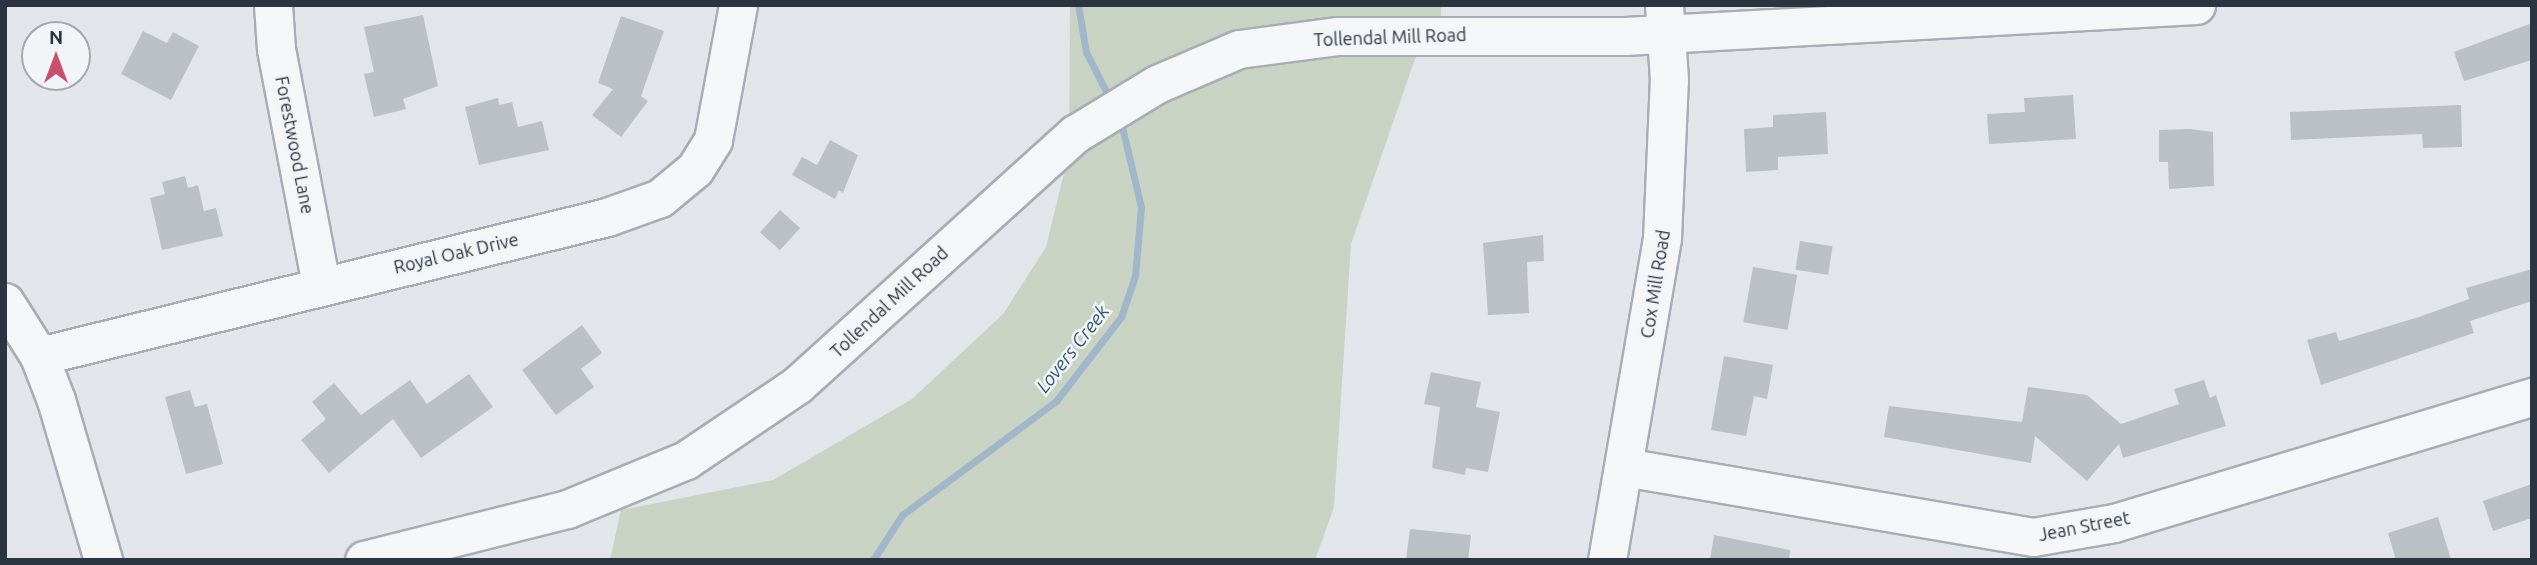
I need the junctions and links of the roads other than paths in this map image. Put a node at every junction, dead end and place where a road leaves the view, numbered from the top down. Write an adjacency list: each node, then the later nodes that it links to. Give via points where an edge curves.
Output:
1 (274, 5): 5 (street, Forestwood Lane, via 276,48)
2 (738, 5): 5 (street, Royal Oak Drive, via 713,140 695,169 660,198 607,217)
3 (2196, 5): 4 (street, Tollendal Mill Road)
4 (1665, 20): 9 (street, Cox Mill Road, via 1667,191); 11 (street, Tollendal Mill Road, via 1338,36 1239,49 1157,84 1075,134 797,385 686,460 567,509)
5 (321, 284): 7 (street, Royal Oak Drive)
6 (5, 302): 7 (street)
7 (39, 356): 10 (street)
8 (2532, 397): 9 (street, Jean Street, via 2114,523 2033,537)
9 (1625, 467): 12 (street, Cox Mill Road)
10 (103, 560)
11 (364, 560)
12 (1607, 560)

